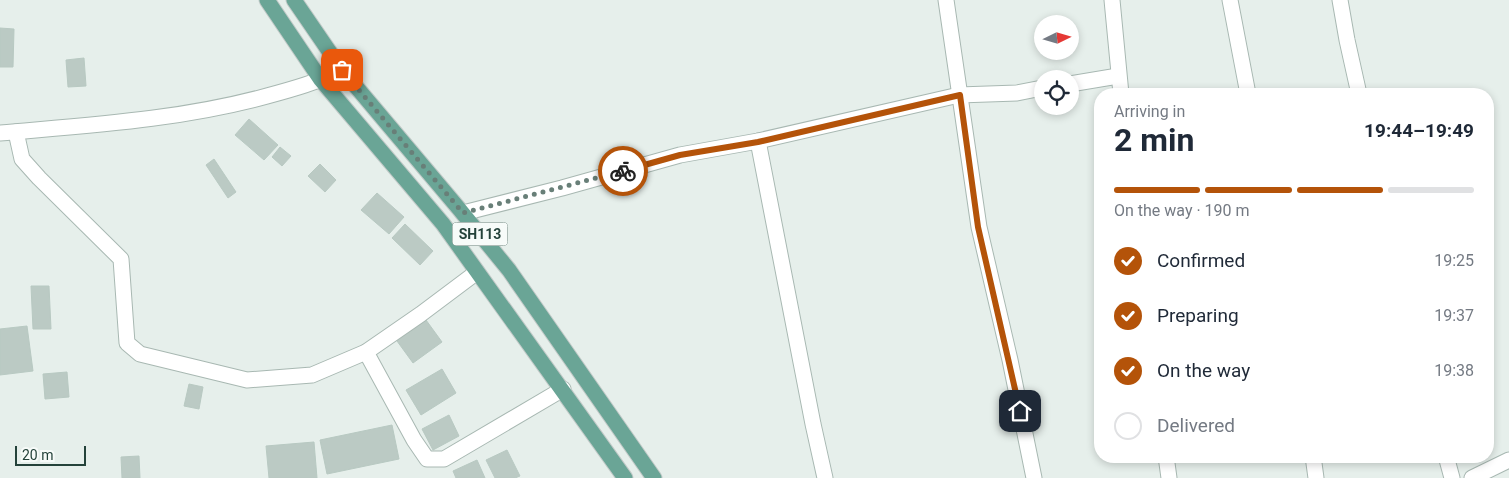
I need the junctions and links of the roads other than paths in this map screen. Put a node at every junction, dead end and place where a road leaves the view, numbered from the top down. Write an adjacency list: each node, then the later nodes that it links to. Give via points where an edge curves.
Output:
1 (267, 0): 9 (main road, SH113)
2 (294, 0): 7 (main road, SH113)
3 (946, 0): 15 (street)
4 (1112, 0): 8 (street)
5 (1230, 0): 12 (street)
6 (1340, 0): 13 (street)
7 (342, 70): 9 (street); 19 (main road, SH113)
8 (1118, 76): 10 (street); 11 (street)
9 (321, 80): 16 (street, via 251,100 164,117); 20 (main road, SH113, via 443,224)
10 (1079, 82)
11 (1120, 88)
12 (1247, 88)
13 (1358, 88)
14 (1034, 89): 15 (street)
15 (960, 95): 18 (street); 30 (street, via 978,227)
16 (16, 132): 17 (street); 21 (street, via 22,159 121,259 127,343 140,354 247,380 312,375)
17 (0, 133)
18 (758, 142): 19 (street, via 680,155); 29 (street)
19 (463, 213): 28 (main road, SH113, via 509,270)
20 (477, 272): 21 (street); 22 (main road, SH113)
21 (366, 352): 22 (street, via 427,459 444,459)
22 (562, 389): 27 (main road, SH113)
23 (1509, 460): 34 (street)
24 (1167, 463): 31 (street)
25 (1313, 463): 32 (street)
26 (1448, 463): 33 (street)
27 (625, 478)
28 (654, 478)
29 (825, 478)
30 (1034, 478)
31 (1169, 478)
32 (1316, 478)
33 (1452, 478)
34 (1472, 478)

